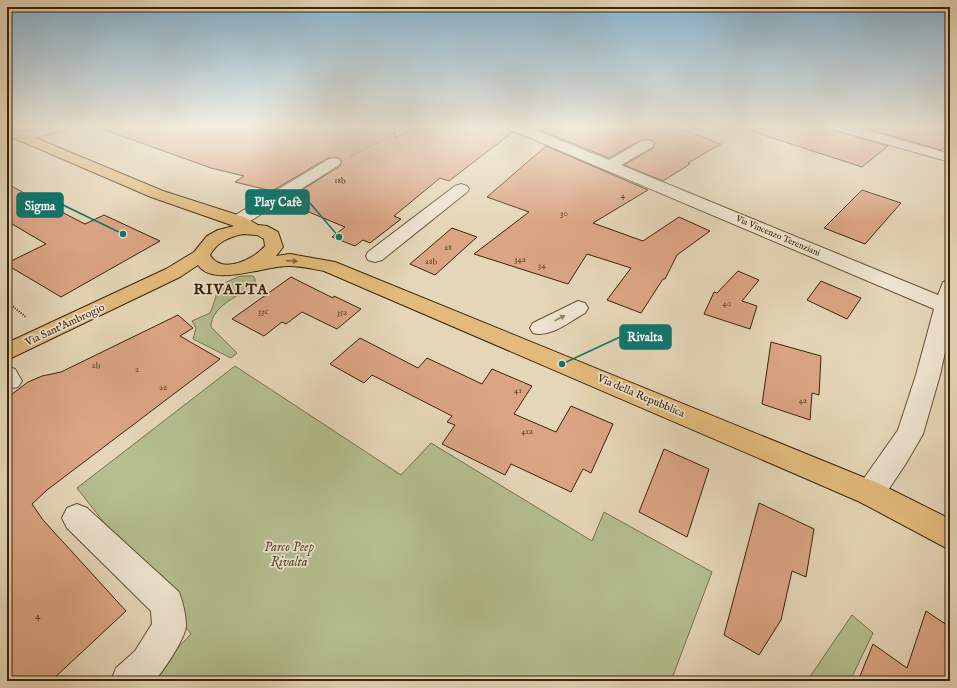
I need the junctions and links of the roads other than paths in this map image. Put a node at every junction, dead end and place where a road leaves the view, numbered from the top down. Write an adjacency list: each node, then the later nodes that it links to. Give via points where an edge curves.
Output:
1 (72, 158): 7 (main road, Via della Repubblica)
2 (591, 158): 5 (street, Via Vincenzo Terenziani)
3 (623, 158): 5 (street)
4 (334, 162): 8 (street)
5 (610, 166): 17 (street, Via Vincenzo Terenziani)
6 (461, 189): 13 (street)
7 (197, 208): 8 (main road, Via della Repubblica); 10 (main road, Via della Repubblica, via 210,223)
8 (238, 220): 9 (main road, Via della Repubblica)
9 (253, 229): 10 (main road, via 233,231); 11 (main road, Via della Repubblica, via 267,233)
10 (214, 239): 12 (main road, Via Sant'Ambrogio)
11 (274, 241): 14 (main road, Via della Repubblica, via 270,253); 15 (main road, Via della Repubblica, via 314,253)
12 (201, 255): 16 (main road, via 209,267); 18 (main road, Via Sant'Ambrogio, via 173,273)
13 (375, 256)
14 (256, 264): 15 (main road, Via della Repubblica, one-way to 15, via 290,260); 16 (main road, Via della Repubblica)
15 (328, 266): 22 (main road, Via della Repubblica)
16 (219, 270): 18 (main road, Via Sant'Ambrogio)
17 (948, 296): 22 (street, via 910,434)
18 (123, 298): 21 (main road, Via Sant'Ambrogio)
19 (578, 308): 20 (street, one-way to 19)
20 (541, 328)
21 (7, 352)
22 (870, 493): 24 (main road, Via della Repubblica)
23 (78, 518): 25 (street, via 167,604 169,628 147,664)
24 (950, 535)
25 (129, 681)

